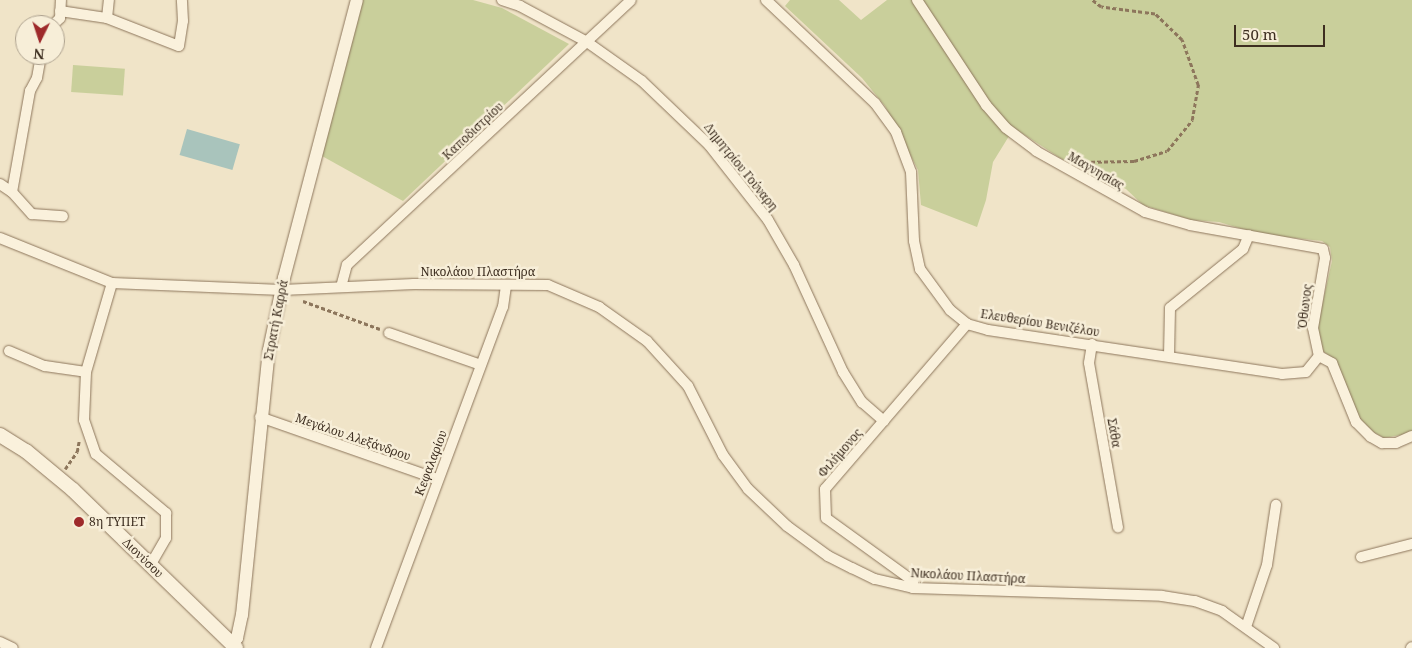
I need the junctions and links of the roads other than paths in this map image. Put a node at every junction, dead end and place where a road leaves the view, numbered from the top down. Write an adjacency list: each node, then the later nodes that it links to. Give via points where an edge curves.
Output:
1 (61, 0): 9 (street)
2 (109, 0): 11 (street)
3 (182, 0): 11 (street, via 179,46)
4 (357, 0): 23 (street, Στρατή Καρρά)
5 (502, 0): 12 (street, Δημητρίου Γούναρη, via 520,6)
6 (631, 0): 12 (street, Καποδιστρίου)
7 (766, 0): 24 (street, Ελευθερίου Βενιζέλου, via 876,103 896,132 911,172 914,241 920,269 950,310)
8 (917, 0): 17 (street, Μαγνησίας, via 960,70 991,111 1029,146 1144,212 1190,225)
9 (60, 11): 10 (street); 11 (street)
10 (60, 15)
11 (107, 18)
12 (587, 42): 22 (street, Καποδιστρίου, via 347,266); 33 (street, Δημητρίου Γούναρη, via 642,81 681,115 746,190 794,265 843,372 862,402)
13 (39, 65): 15 (street, via 30,91)
14 (0, 184): 15 (street)
15 (12, 192): 16 (street, via 32,214)
16 (63, 216)
17 (1249, 235): 19 (street, Μαγνησίας, via 1320,246); 28 (street, via 1243,249 1170,308)
18 (0, 238): 20 (street, Νικολάου Πλαστήρα)
19 (1325, 258): 29 (street, Όθωνος, via 1313,328)
20 (112, 283): 23 (street, Νικολάου Πλαστήρα); 31 (street)
21 (506, 286): 22 (street, Νικολάου Πλαστήρα); 30 (street, Κεφαλαρίου, via 502,307); 42 (street, Νικολάου Πλαστήρα, via 539,284 556,288 598,307 636,333 688,386 723,455 748,488 787,526 828,556 852,568)
22 (341, 287): 23 (street, Νικολάου Πλαστήρα)
23 (282, 290): 32 (street, Στρατή Καρρά)
24 (967, 324): 26 (street, Ελευθερίου Βενιζέλου, via 988,330); 33 (street, Φιλήμονος)
25 (389, 333): 30 (street)
26 (1092, 344): 28 (street, Ελευθερίου Βενιζέλου); 38 (street, Σάθα, via 1089,363)
27 (9, 352): 31 (street, via 45,366)
28 (1169, 356): 29 (street, Ελευθερίου Βενιζέλου, via 1296,375 1306,372)
29 (1319, 356): 35 (street, via 1332,363 1356,422 1371,437 1382,443 1396,443)
30 (481, 365): 36 (street, Κεφαλαρίου)
31 (86, 372): 41 (street, via 84,421 96,454 166,514 166,538)
32 (260, 417): 36 (street, Μεγάλου Αλεξάνδρου); 45 (street, Στρατή Καρρά, via 242,615)
33 (884, 421): 42 (street, Φιλήμονος, via 825,489 823,503 826,518 913,581)
34 (0, 435): 41 (main road, Διονύσου, via 26,451 59,479)
35 (1412, 436)
36 (438, 480): 47 (street, Κεφαλαρίου)
37 (1276, 505): 43 (street, via 1267,565)
38 (1118, 527)
39 (1412, 544): 40 (street)
40 (1361, 557)
41 (151, 564): 45 (main road, Διονύσου)
42 (913, 588): 43 (street, Νικολάου Πλαστήρα, via 1162,596 1195,600 1222,611)
43 (1246, 627): 48 (street, Νικολάου Πλαστήρα)
44 (0, 642): 46 (street)
45 (234, 646)
46 (13, 648)
47 (376, 648)
48 (1274, 648)

